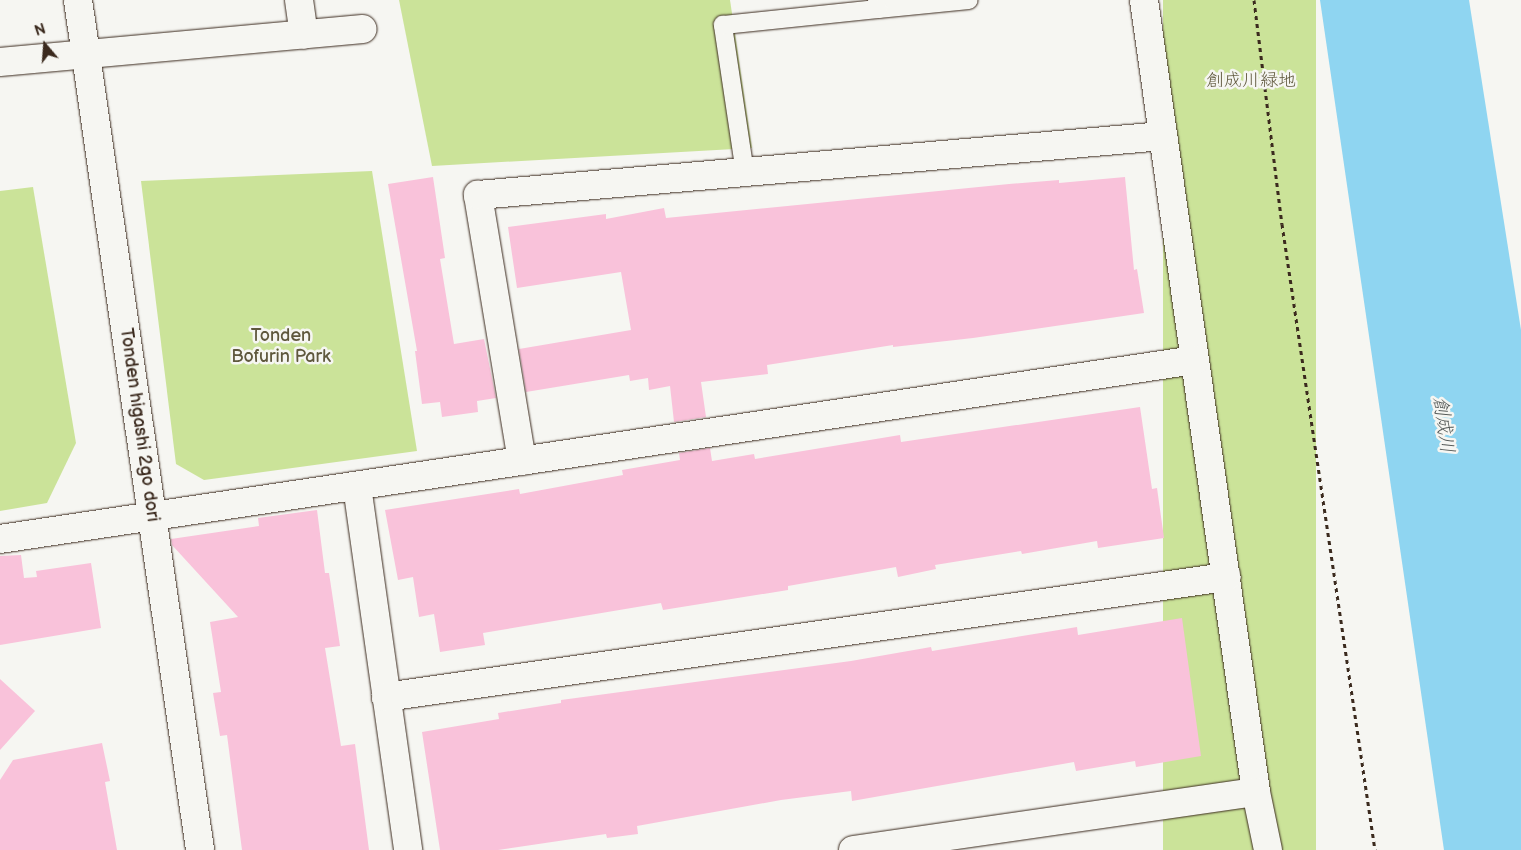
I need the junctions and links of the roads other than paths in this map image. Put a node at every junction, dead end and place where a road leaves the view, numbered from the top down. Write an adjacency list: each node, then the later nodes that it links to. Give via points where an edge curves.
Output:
1 (78, 0): 8 (street, Tonden higashi 2go dori)
2 (299, 0): 7 (street)
3 (969, 0): 5 (lane)
4 (1144, 0): 10 (street)
5 (877, 5): 11 (lane, via 723,25)
6 (362, 29): 7 (street)
7 (304, 35): 8 (street)
8 (86, 53): 9 (street); 15 (street, Tonden higashi 2go dori)
9 (0, 62)
10 (1163, 136): 11 (street); 12 (street)
11 (745, 173): 13 (street, via 478,195)
12 (1195, 360): 13 (street); 17 (street)
13 (522, 461): 14 (street)
14 (357, 486): 15 (street); 18 (street)
15 (152, 516): 16 (street); 20 (street, Tonden higashi 2go dori)
16 (0, 539)
17 (1226, 577): 18 (street); 19 (street)
18 (386, 697): 21 (street)
19 (1256, 792): 22 (street); 23 (street)
20 (200, 850)
21 (408, 850)
22 (852, 850)
23 (1268, 850)

